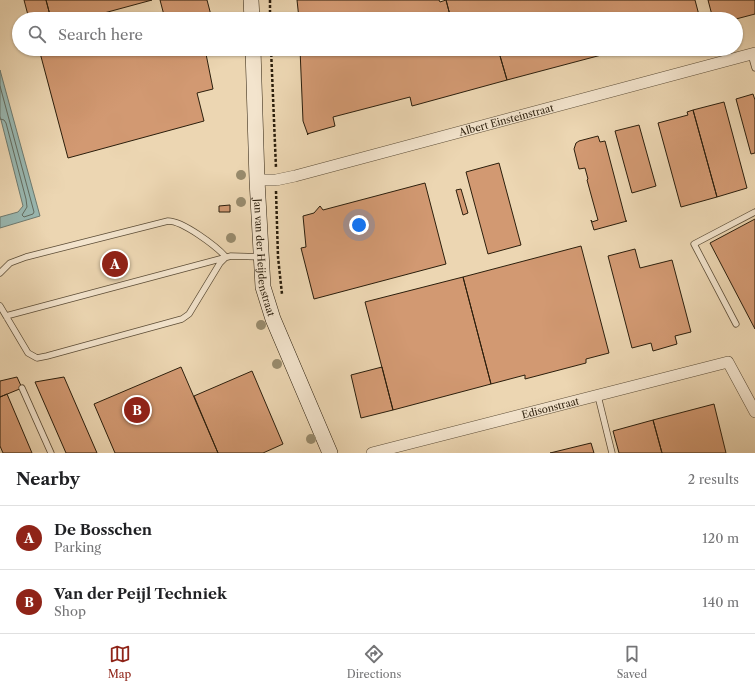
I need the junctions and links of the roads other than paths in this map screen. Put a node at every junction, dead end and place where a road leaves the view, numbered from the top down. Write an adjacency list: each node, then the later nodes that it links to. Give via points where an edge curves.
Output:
1 (251, 0): 2 (street)
2 (252, 12)
3 (753, 54): 5 (lane); 6 (street, Albert Einsteinstraat, via 302,174 276,180)
4 (253, 56): 6 (street, Jan van der Heijdenstraat)
5 (755, 68)
6 (257, 180): 9 (street, Jan van der Heijdenstraat)
7 (755, 212): 13 (lane, via 694,244)
8 (226, 257): 9 (lane); 10 (lane, via 214,245 176,222 168,221 26,257 10,263); 12 (lane); 12 (lane, via 192,310 180,321 37,358 30,355 23,346)
9 (261, 257): 18 (street, Jan van der Heijdenstraat, via 264,287 272,315)
10 (0, 273)
11 (0, 306): 12 (lane)
12 (6, 316)
13 (736, 324)
14 (22, 388): 17 (lane)
15 (598, 396): 16 (street, Edisonstraat, via 728,362); 19 (street, Edisonstraat); 20 (lane)
16 (755, 412)
17 (51, 453)
18 (330, 453)
19 (372, 453)
20 (612, 453)

